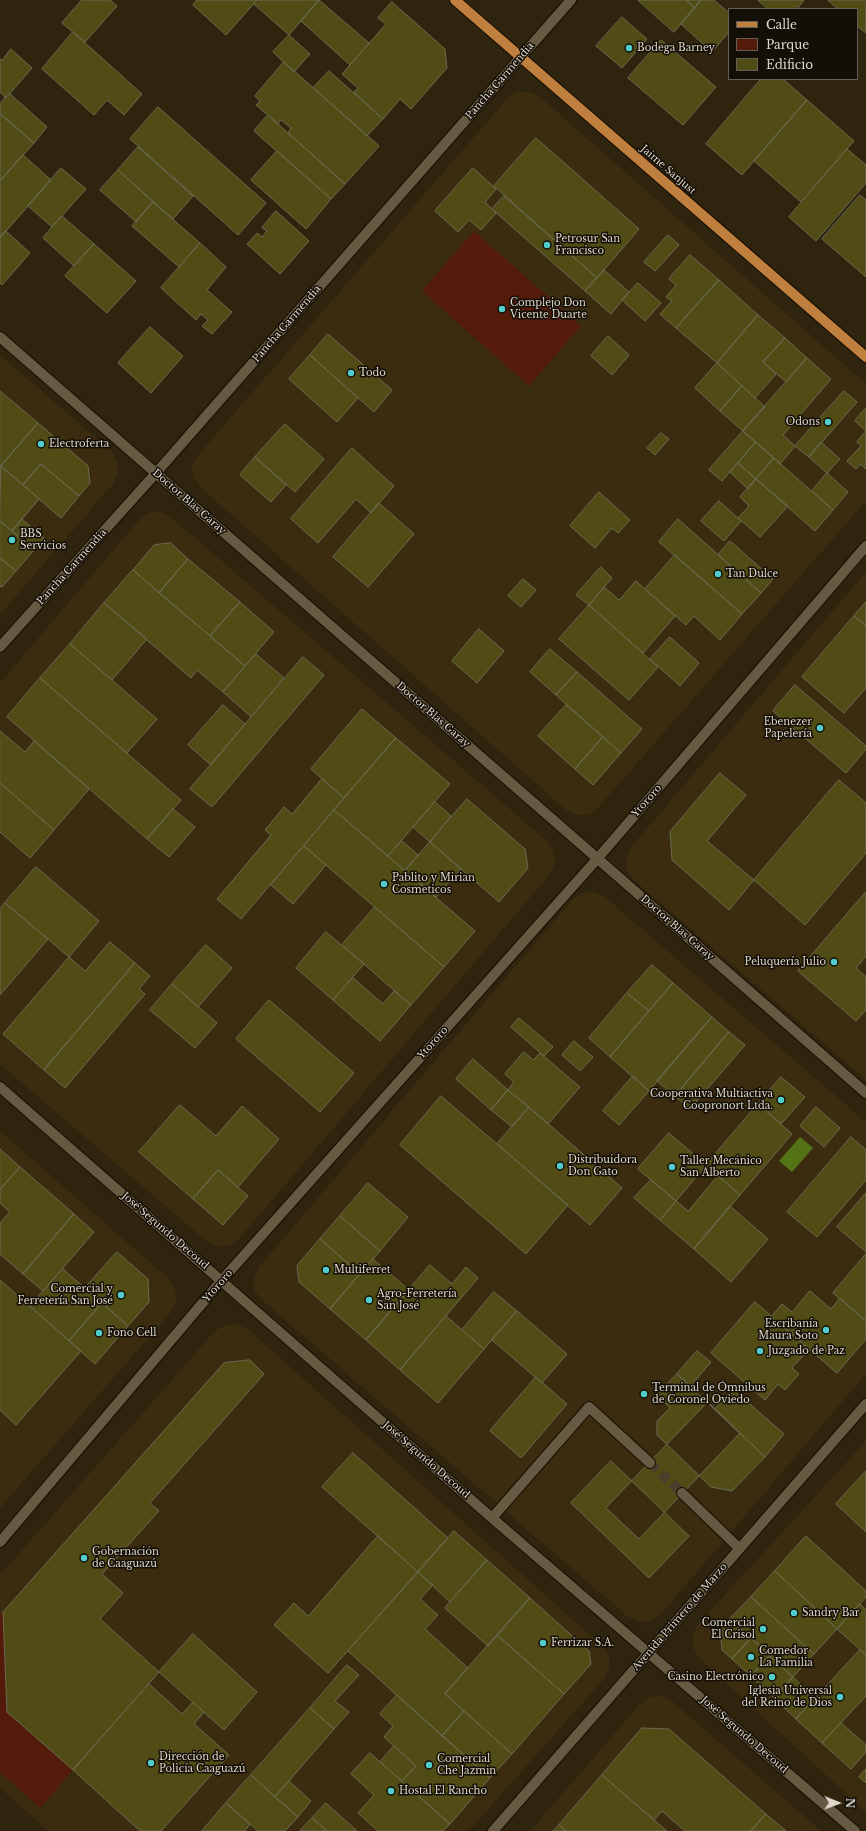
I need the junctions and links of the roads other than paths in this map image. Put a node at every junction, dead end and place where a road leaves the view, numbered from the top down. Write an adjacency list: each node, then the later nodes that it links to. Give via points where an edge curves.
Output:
1 (454, 0): 3 (main road, Jaime Sanjust)
2 (571, 0): 3 (street, Pancha Garmendia)
3 (520, 58): 5 (main road, Jaime Sanjust); 6 (street, Pancha Garmendia)
4 (0, 337): 6 (street, Doctor Blas Garay)
5 (866, 357)
6 (156, 473): 8 (street, Pancha Garmendia); 9 (street, Doctor Blas Garay)
7 (866, 546): 9 (street, Ytororo)
8 (0, 647)
9 (598, 858): 11 (street, Doctor Blas Garay); 12 (street, Ytororo)
10 (0, 1087): 12 (street, José Segundo Decoud)
11 (866, 1093)
12 (222, 1280): 16 (street, José Segundo Decoud); 17 (street, Ytororo)
13 (866, 1404): 18 (street, Avenida Primero de Marzo)
14 (650, 1463): 16 (street, via 588,1407)
15 (682, 1493): 18 (street)
16 (492, 1518): 19 (street, José Segundo Decoud)
17 (0, 1542)
18 (739, 1548): 19 (street, Avenida Primero de Marzo)
19 (650, 1653): 20 (street, Avenida Primero de Marzo); 21 (street, José Segundo Decoud)
20 (493, 1831)
21 (855, 1831)

